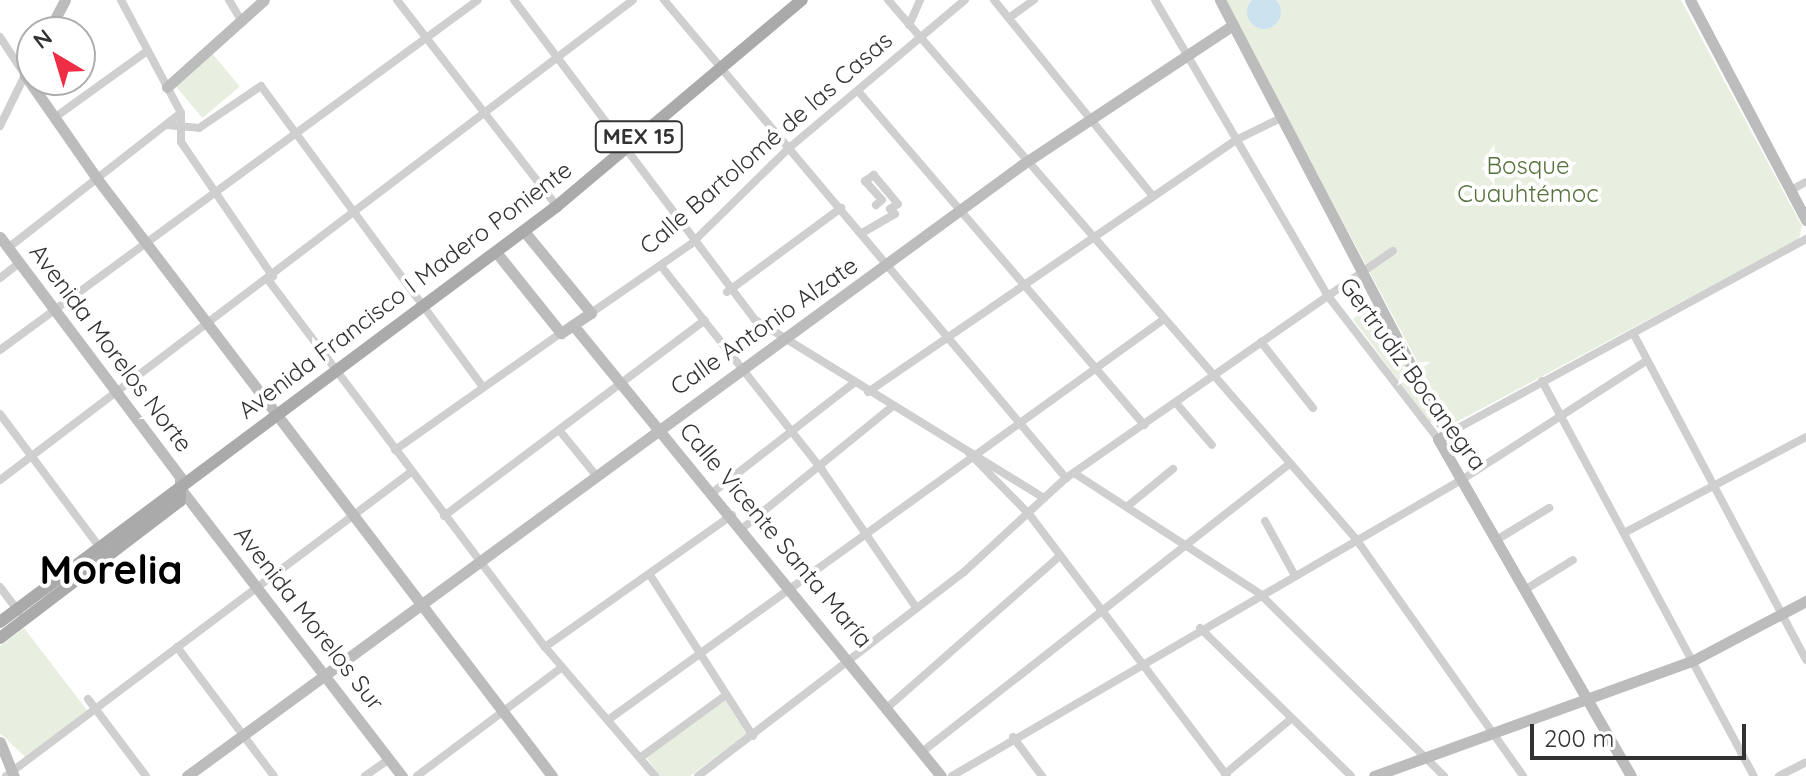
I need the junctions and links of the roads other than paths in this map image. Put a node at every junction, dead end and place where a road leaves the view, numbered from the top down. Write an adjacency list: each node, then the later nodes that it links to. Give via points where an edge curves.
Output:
1 (121, 0): 25 (street)
2 (229, 0): 19 (street)
3 (264, 0): 19 (street)
4 (397, 0): 23 (street)
5 (478, 0): 23 (street)
6 (514, 0): 27 (street)
7 (633, 0): 27 (street)
8 (664, 0): 29 (street)
9 (802, 0): 29 (main road, Avenida Francisco I Madero Poniente / MEX 15)
10 (888, 0): 20 (street)
11 (920, 0): 20 (street)
12 (965, 0): 24 (street, Calle Bartolomé de las Casas)
13 (994, 0): 18 (street)
14 (1034, 0): 18 (street)
15 (1155, 0): 26 (street, Gertrudiz Bocanegra)
16 (1220, 0): 21 (street)
17 (1690, 0): 50 (street)
18 (1009, 18): 39 (street)
19 (241, 20): 30 (street)
20 (909, 25): 24 (street)
21 (1233, 25): 26 (street, Calle Antonio Alzate); 37 (street)
22 (0, 37): 28 (street)
23 (425, 38): 36 (street); 43 (street)
24 (920, 39): 32 (street, Calle Bartolomé de las Casas); 47 (street)
25 (146, 52): 30 (street); 38 (street)
26 (1188, 55): 39 (street, Calle Antonio Alzate); 44 (street, Gertrudiz Bocanegra)
27 (560, 59): 36 (street); 45 (street)
28 (16, 61)
29 (720, 67): 45 (main road, Avenida Francisco I Madero Poniente / MEX 15); 46 (street)
30 (167, 87): 35 (street)
31 (16, 89): 34 (street)
32 (858, 91): 46 (street, Calle Bartolomé de las Casas); 56 (street)
33 (39, 96): 38 (street)
34 (4, 108): 41 (street)
35 (181, 113): 40 (street); 42 (street)
36 (486, 115): 54 (street); 57 (street)
37 (1283, 117): 44 (street); 72 (street)
38 (54, 118): 48 (street)
39 (1093, 120): 47 (street, Calle Antonio Alzate); 52 (street)
40 (166, 125): 42 (street); 48 (street)
41 (0, 126)
42 (182, 126): 43 (street, via 199,128 261,86); 51 (street, via 181,142)
43 (297, 133): 51 (street); 57 (street)
44 (1238, 139): 52 (street); 77 (street, Gertrudiz Bocanegra)
45 (626, 148): 54 (main road, Avenida Francisco I Madero Poniente / MEX 15); 65 (street)
46 (789, 148): 55 (street); 65 (street, Calle Bartolomé de las Casas)
47 (1023, 164): 56 (street, Calle Antonio Alzate); 62 (street)
48 (98, 180): 64 (street); 66 (street)
49 (1806, 182): 50 (street)
50 (1791, 190): 58 (street)
51 (216, 193): 64 (street); 74 (street)
52 (1153, 196): 62 (street)
53 (876, 205): 60 (street, via 882,200 865,181 874,175 898,204 890,209 895,214)
54 (557, 206): 59 (main road, Avenida Francisco I Madero Poniente / MEX 15)
55 (841, 208): 60 (street); 76 (street)
56 (960, 214): 71 (street, Calle Antonio Alzate); 75 (street)
57 (357, 215): 74 (street); 78 (street)
58 (1806, 220)
59 (524, 231): 68 (main road, Avenida Francisco I Madero Poniente / MEX 15); 80 (street)
60 (862, 233): 71 (street)
61 (0, 237): 66 (street, Avenida Morelos Norte)
62 (1088, 239): 75 (street); 82 (street)
63 (1806, 239): 86 (street)
64 (146, 241): 79 (street); 83 (street)
65 (691, 244): 70 (street, Calle Bartolomé de las Casas); 76 (street)
66 (8, 248): 69 (street, Avenida Morelos Norte)
67 (1393, 251): 72 (street)
68 (496, 252): 78 (main road, Avenida Francisco I Madero Poniente / MEX 15); 85 (street)
69 (19, 263): 73 (street); 79 (street, Avenida Morelos Norte)
70 (661, 266): 80 (street, Calle Bartolomé de las Casas); 81 (street)
71 (888, 266): 87 (street); 88 (street, Calle Antonio Alzate)
72 (1362, 271): 77 (street); 113 (street)
73 (0, 278)
74 (271, 279): 83 (street); 94 (street)
75 (1023, 283): 87 (street); 93 (street)
76 (727, 292): 88 (street)
77 (1328, 296): 89 (street); 113 (street, Gertrudiz Bocanegra)
78 (424, 307): 94 (main road, Avenida Francisco I Madero Poniente / MEX 15); 99 (street)
79 (54, 309): 90 (street); 101 (street, Avenida Morelos Norte)
80 (591, 313): 84 (street, Calle Bartolomé de las Casas)
81 (705, 320): 92 (street); 98 (street)
82 (1160, 322): 93 (street); 95 (street)
83 (209, 324): 101 (street); 106 (street)
84 (573, 325): 85 (street, Calle Bartolomé de las Casas); 98 (street, Calle Vicente Santa María)
85 (561, 333): 99 (street, Calle Bartolomé de las Casas)
86 (1633, 333): 91 (street); 96 (street)
87 (950, 336): 100 (street); 108 (street)
88 (781, 340): 92 (street, Calle Antonio Alzate); 97 (street)
89 (1261, 342): 95 (street); 104 (street)
90 (0, 350)
91 (1646, 361): 107 (street); 127 (street)
92 (742, 367): 110 (street, Calle Antonio Alzate); 112 (street)
93 (1098, 370): 108 (street); 109 (street)
94 (338, 371): 106 (main road, Avenida Francisco I Madero Poniente / MEX 15); 116 (street)
95 (1213, 379): 102 (street); 119 (street)
96 (1542, 381): 107 (street); 113 (street)
97 (854, 383): 100 (street); 112 (street)
98 (622, 385): 110 (street, Calle Vicente Santa María); 111 (street)
99 (482, 386): 116 (street, Calle Bartolomé de las Casas)
100 (868, 392): 103 (street)
101 (116, 393): 118 (street); 128 (street, Avenida Morelos Norte, via 180,477)
102 (1176, 403): 109 (street); 115 (street)
103 (893, 406): 117 (street); 121 (street)
104 (1313, 408)
105 (0, 414): 118 (street)
106 (278, 414): 128 (main road, Avenida Francisco I Madero Poniente / MEX 15); 134 (street)
107 (1560, 415): 125 (street); 139 (street)
108 (1022, 423): 117 (street); 124 (street)
109 (1144, 425): 124 (street)
110 (658, 428): 123 (street, Calle Antonio Alzate); 129 (street, Calle Vicente Santa María)
111 (560, 431): 123 (street); 136 (street)
112 (792, 432): 121 (street); 129 (street)
113 (1442, 436): 125 (street, Gertrudiz Bocanegra)
114 (1805, 438): 127 (street)
115 (1212, 445)
116 (395, 450): 122 (street)
117 (972, 453): 130 (street); 133 (street); 140 (street)
118 (31, 456): 126 (street); 143 (street)
119 (1289, 464): 141 (street); 144 (street)
120 (1173, 469): 131 (street)
121 (822, 470): 138 (street); 140 (street)
122 (411, 472): 134 (street); 136 (street)
123 (595, 474): 146 (street, Calle Antonio Alzate)
124 (1070, 476): 130 (street); 131 (street)
125 (1463, 479): 141 (street); 142 (street, Gertrudiz Bocanegra)
126 (0, 480)
127 (1714, 486): 139 (street); 159 (street)
128 (180, 488): 152 (street, Avenida Morelos Sur); 160 (main road, MEX 15)
129 (712, 493): 135 (street, Calle Vicente Santa María)
130 (1044, 498): 133 (street)
131 (1129, 505): 144 (street)
132 (1549, 508): 142 (street)
133 (1029, 514): 145 (street); 157 (street)
134 (354, 515): 152 (street); 155 (street)
135 (732, 515): 138 (street, Calle Vicente Santa María); 149 (street)
136 (444, 516): 146 (street)
137 (1265, 521): 148 (street)
138 (744, 527): 150 (street, Calle Vicente Santa María)
139 (1624, 533): 170 (street)
140 (866, 534): 150 (street); 157 (street)
141 (1356, 539): 148 (street); 182 (street)
142 (1498, 539): 153 (street, Gertrudiz Bocanegra)
143 (95, 541)
144 (1187, 542): 154 (street); 158 (street)
145 (1060, 556): 158 (street); 176 (street)
146 (477, 560): 155 (street, Calle Antonio Alzate); 165 (street)
147 (1573, 560): 153 (street)
148 (1294, 574): 154 (street)
149 (650, 575): 165 (street); 166 (street)
150 (791, 586): 166 (street); 168 (street, Calle Vicente Santa María)
151 (0, 587): 160 (street)
152 (258, 587): 164 (street); 172 (street, Avenida Morelos Sur)
153 (1526, 589): 175 (street, Gertrudiz Bocanegra)
154 (1260, 594): 162 (street); 188 (street)
155 (419, 601): 172 (street, Calle Antonio Alzate); 178 (street)
156 (1806, 601): 159 (street)
157 (915, 606): 168 (street)
158 (1102, 610): 169 (street); 186 (street)
159 (1781, 614): 167 (street); 170 (street)
160 (21, 615): 161 (main road, MEX 15); 163 (main road, MEX 15)
161 (0, 622)
162 (1200, 628): 169 (street); 179 (street)
163 (0, 638)
164 (177, 647): 177 (street); 181 (street)
165 (545, 647): 171 (street)
166 (697, 651): 173 (street); 180 (street)
167 (1806, 660)
168 (852, 661): 176 (street, Calle Vicente Santa María); 183 (street)
169 (1142, 661): 184 (street); 193 (street)
170 (1692, 661): 175 (street); 211 (street)
171 (562, 667): 178 (street); 180 (street)
172 (325, 672): 181 (street, Calle Antonio Alzate); 189 (street, Avenida Morelos Sur)
173 (726, 695): 183 (street); 187 (street)
174 (88, 699): 177 (street)
175 (1588, 701): 182 (street); 210 (street, Gertrudiz Bocanegra)
176 (888, 707): 186 (street, Calle Vicente Santa María)
177 (95, 709): 191 (street); 194 (street)
178 (503, 711): 199 (street); 200 (street)
179 (1292, 718): 193 (street); 206 (street)
180 (608, 720): 187 (street); 201 (street)
181 (242, 734): 195 (street, Calle Antonio Alzate); 196 (street)
182 (1495, 735): 188 (street); 209 (street)
183 (753, 736): 192 (street)
184 (1013, 737): 204 (street); 205 (street)
185 (0, 742): 191 (street, via 14,760)
186 (922, 752): 203 (street, Calle Vicente Santa María)
187 (641, 757): 202 (street)
188 (1426, 757): 207 (street); 208 (street)
189 (389, 759): 197 (street); 198 (street, Avenida Morelos Sur)
190 (1806, 762): 212 (street)
191 (11, 775)
192 (703, 775)
193 (1226, 775)
194 (146, 776)
195 (187, 776)
196 (274, 776)
197 (365, 776)
198 (402, 776)
199 (417, 776)
200 (552, 776)
201 (648, 776)
202 (655, 776)
203 (941, 776)
204 (952, 776)
205 (1042, 776)
206 (1351, 776)
207 (1374, 776)
208 (1444, 776)
209 (1523, 776)
210 (1631, 776)
211 (1754, 776)
212 (1779, 776)

